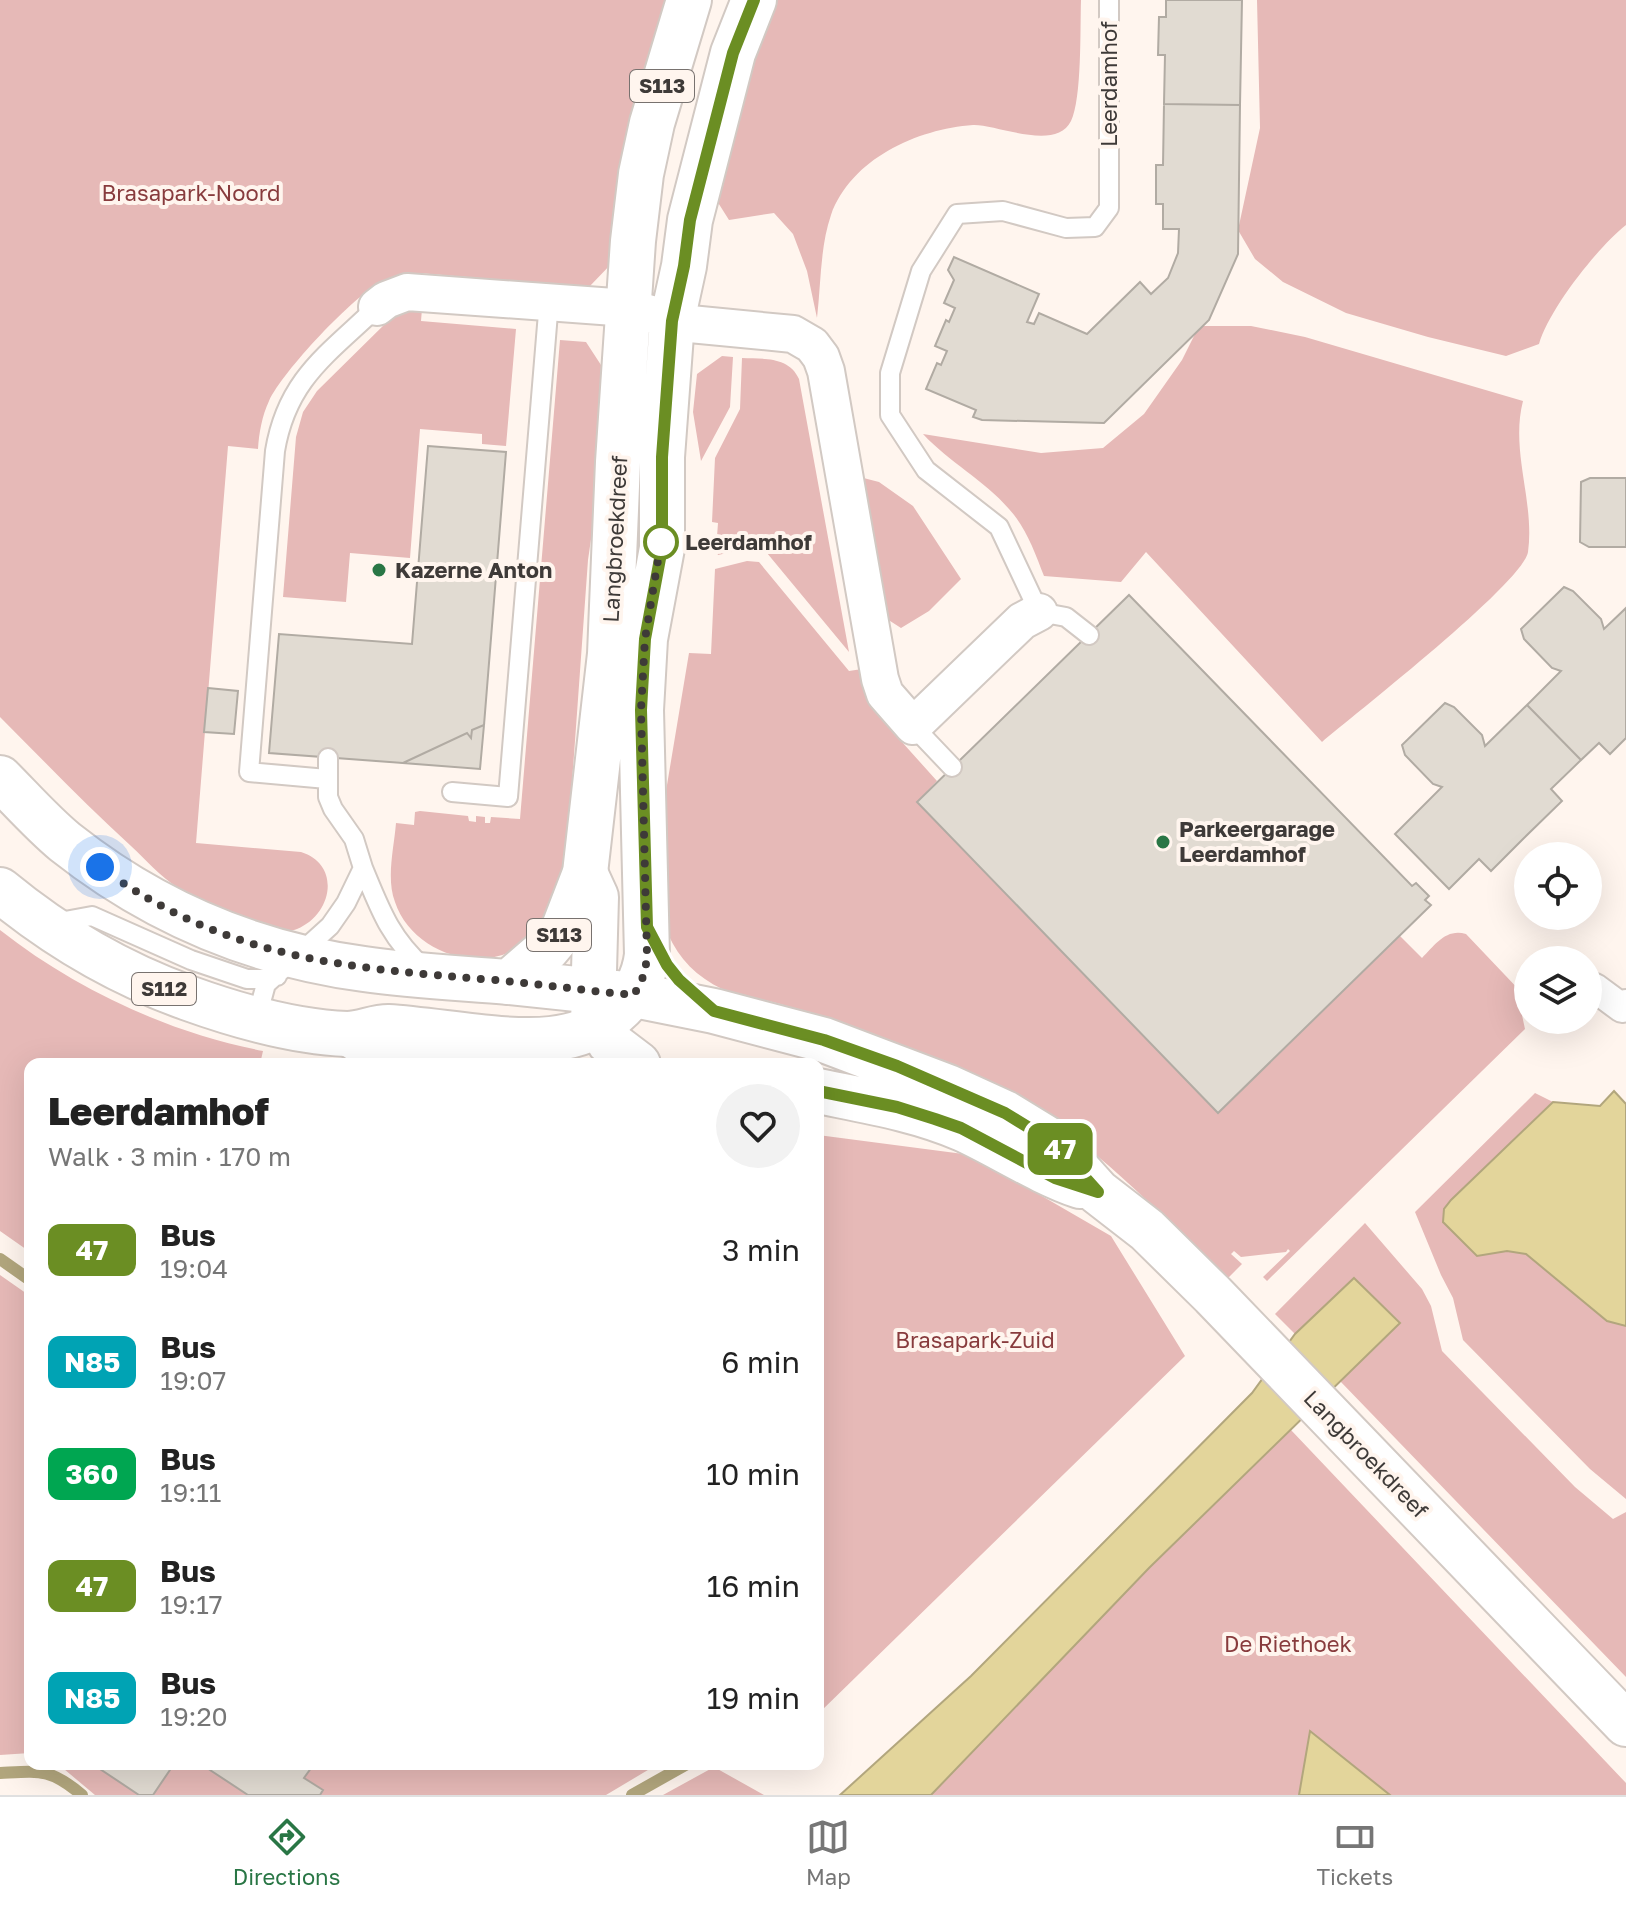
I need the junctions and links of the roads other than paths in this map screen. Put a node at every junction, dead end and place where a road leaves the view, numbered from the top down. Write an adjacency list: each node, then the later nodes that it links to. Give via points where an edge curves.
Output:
1 (689, 0): 6 (main road, Langbroekdreef / S113, via 641,174)
2 (754, 0): 7 (main road, Langbroekdreef / S113, via 733,53 690,220)
3 (1109, 0): 8 (lane, Leerdamhof, via 1109,208 1095,227 1066,228 1003,211 957,214 921,271 890,373 890,415 926,470 999,527)
4 (549, 301): 5 (street, via 407,292); 6 (street); 15 (lane, via 508,797)
5 (377, 307): 14 (lane, via 292,394 275,451 249,772)
6 (628, 308): 7 (street); 17 (main road, Langbroekdreef / S113, via 610,654)
7 (672, 321): 10 (street, via 793,334 821,357 880,679 885,694); 20 (main road, Langbroekdreef / S113, via 662,548 645,639 641,710)
8 (1039, 612): 9 (lane, via 1066,617); 10 (street, via 1022,621)
9 (1089, 635)
10 (913, 726): 12 (lane)
11 (328, 758): 14 (lane)
12 (952, 767)
13 (0, 778): 21 (main road, via 63,840 118,880 199,925 262,947)
14 (327, 779): 16 (lane, via 333,809 354,839)
15 (452, 792)
16 (363, 868): 21 (lane, via 330,926); 22 (lane, via 390,930)
17 (585, 873): 23 (main road, S113, via 563,930); 25 (main road, Langbroekdreef, via 596,897)
18 (0, 890): 19 (main road, S112)
19 (43, 925): 21 (lane, via 92,916 247,979); 28 (main road, S112, via 154,986)
20 (647, 927): 25 (main road, via 645,973); 27 (main road, Langbroekdreef, via 667,965)
21 (288, 966): 22 (main road); 28 (lane, via 261,994)
22 (432, 975): 23 (main road)
23 (509, 982): 25 (main road)
24 (1602, 993): 26 (street, via 1622,1008)
25 (608, 1003): 27 (main road); 29 (main road, via 584,1032 551,1039 384,1027); 31 (main road, via 609,1042)
26 (1626, 1004)
27 (714, 1011): 33 (main road, Langbroekdreef, via 824,1040 1005,1113 1054,1143)
28 (266, 1023): 29 (main road, S112)
29 (350, 1034): 30 (main road, S112, via 384,1057)
30 (395, 1058)
31 (630, 1058)
32 (824, 1092): 33 (main road, Langbroekdreef, via 897,1107 961,1128 1055,1178)
33 (1098, 1192): 34 (main road, Langbroekdreef, via 1147,1230 1213,1295)
34 (1626, 1724)

